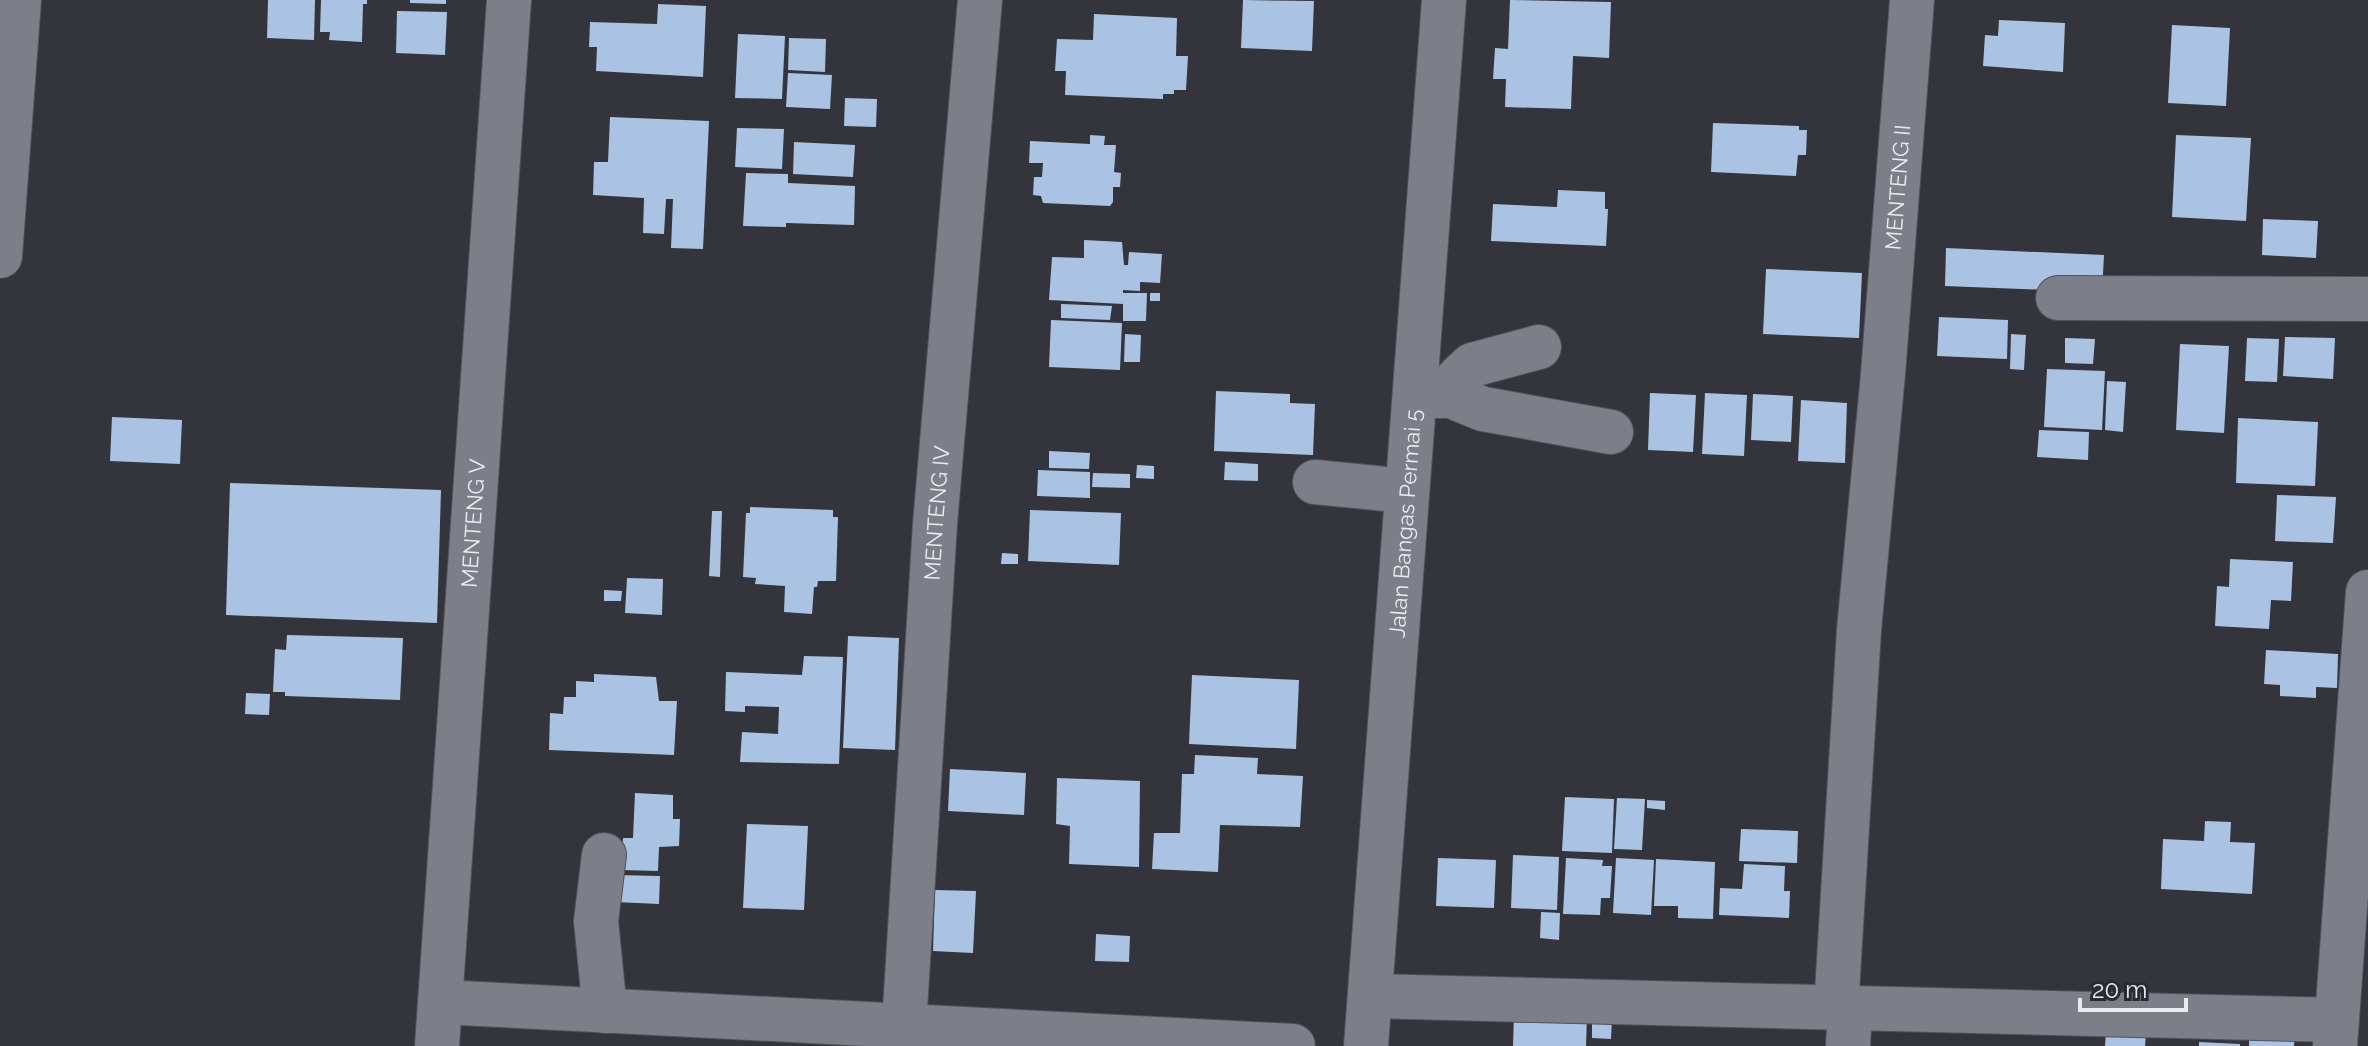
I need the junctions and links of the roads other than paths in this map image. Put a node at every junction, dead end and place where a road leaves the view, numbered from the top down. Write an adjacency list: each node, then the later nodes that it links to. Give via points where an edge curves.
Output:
1 (19, 0): 7 (street)
2 (509, 0): 19 (street, MENTENG V)
3 (953, 0): 4 (street)
4 (980, 0): 22 (street, MENTENG IV)
5 (1444, 0): 11 (street, Jalan Bangas Permai 5)
6 (1912, 0): 21 (street, MENTENG II, via 1859,630)
7 (0, 256)
8 (2058, 298): 9 (street)
9 (2368, 299)
10 (1539, 347): 11 (street, via 1472,365)
11 (1434, 396): 12 (street); 14 (street, Jalan Bangas Permai 5)
12 (1611, 432)
13 (1315, 482): 14 (street)
14 (1406, 491): 18 (street, Jalan Bangas Permai 5)
15 (2368, 592): 16 (street)
16 (2359, 849): 23 (street)
17 (604, 855): 20 (street, via 596,921)
18 (1370, 996): 21 (street); 26 (street, Jalan Bangas Permai 5)
19 (441, 1002): 20 (street); 24 (street, MENTENG V)
20 (605, 1011): 22 (street)
21 (1845, 1021): 23 (street)
22 (893, 1032): 25 (street)
23 (2336, 1033)
24 (437, 1046)
25 (1293, 1046)
26 (1366, 1046)

